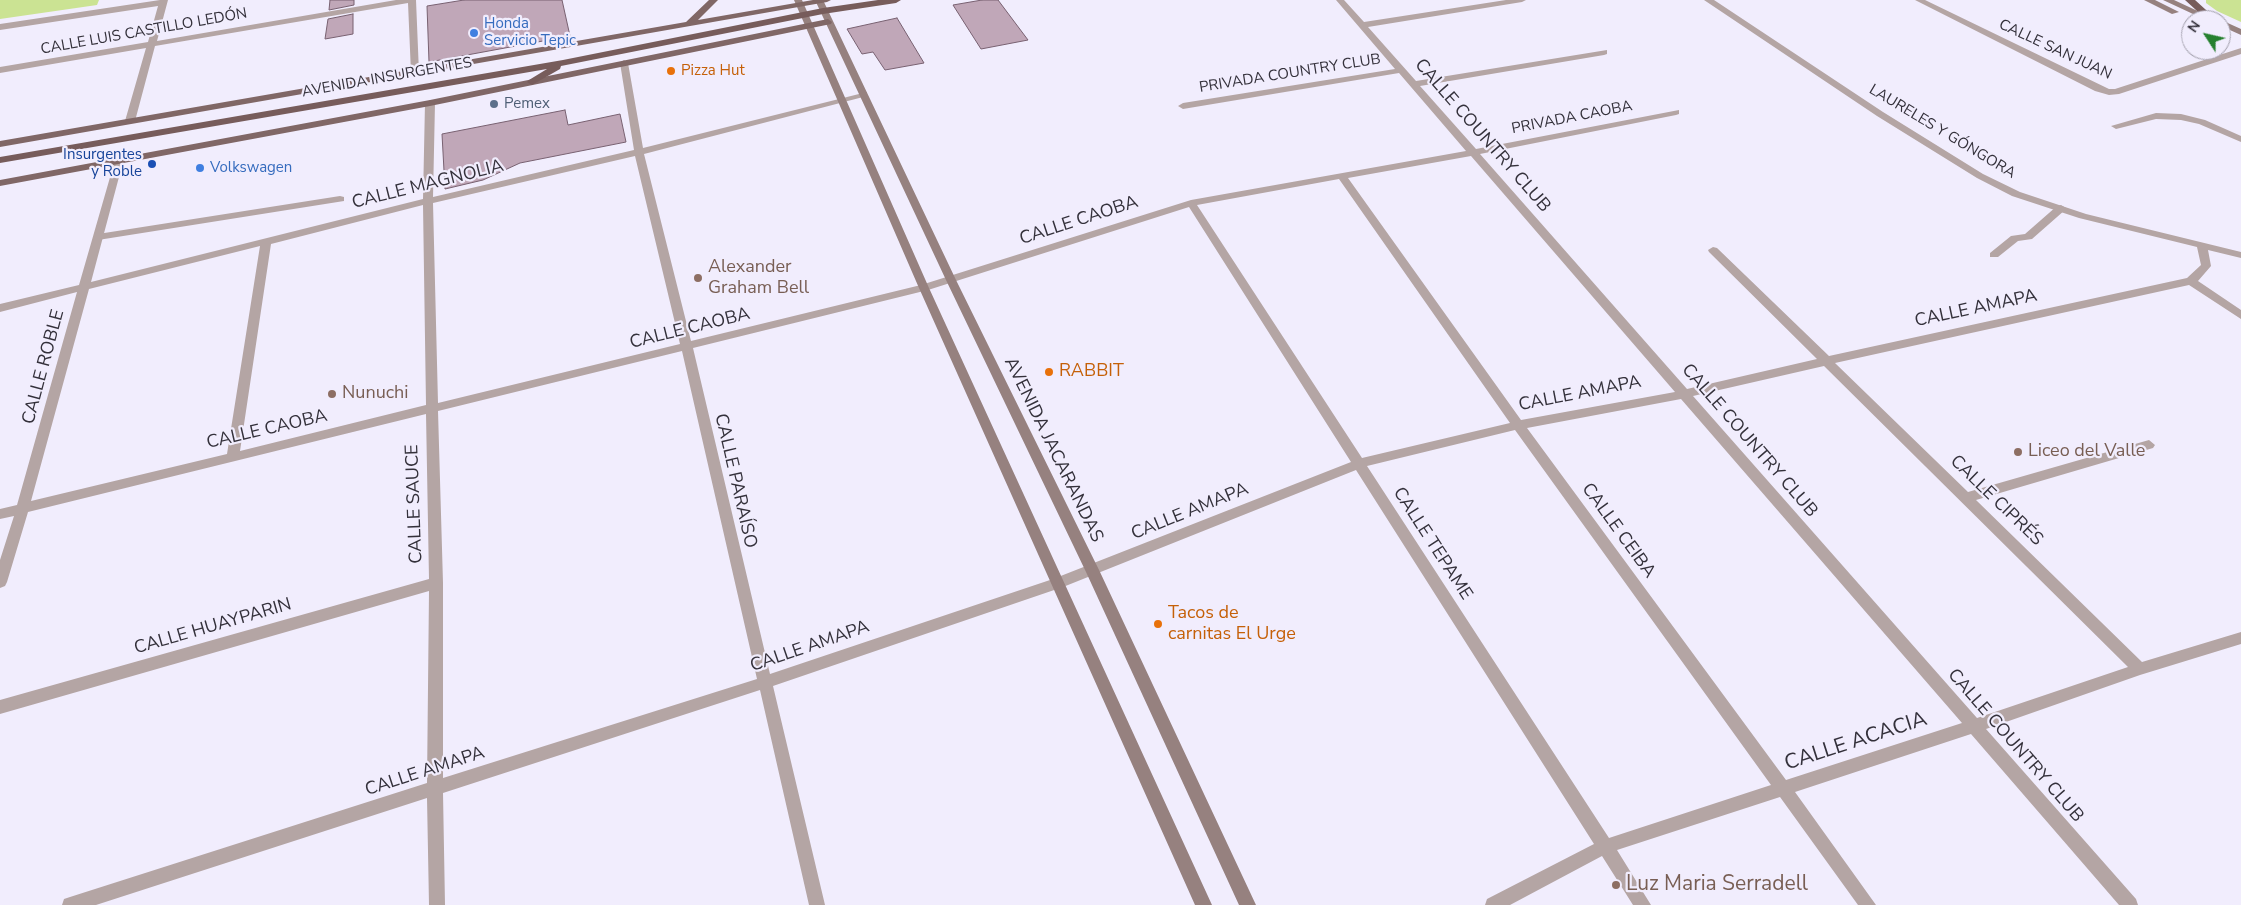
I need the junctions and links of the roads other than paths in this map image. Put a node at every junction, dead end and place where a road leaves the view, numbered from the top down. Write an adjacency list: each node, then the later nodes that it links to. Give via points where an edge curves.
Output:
1 (411, 0): 20 (street, CALLE LUIS CASTILLO LEDÓN); 27 (street)
2 (714, 0): 17 (main road)
3 (896, 0): 12 (highway, AVENIDA INSURGENTES)
4 (1340, 0): 18 (street, CALLE COUNTRY CLUB)
5 (1522, 0): 18 (street)
6 (1708, 0): 48 (street, LAURELES Y GÓNGORA, via 1980,176 2016,194)
7 (1919, 0): 21 (street, CALLE SAN JUAN, via 2108,92)
8 (2148, 0): 16 (main road)
9 (2167, 0): 13 (main road)
10 (2190, 0): 14 (highway)
11 (163, 1): 19 (street); 20 (street)
12 (824, 7): 15 (main road); 15 (main road, AVENIDA INSURGENTES); 30 (main road, AVENIDA JACARANDAS)
13 (2190, 10)
14 (2201, 10)
15 (802, 11): 17 (main road); 23 (highway, AVENIDA INSURGENTES); 24 (main road); 31 (main road)
16 (2181, 14)
17 (688, 24): 27 (main road)
18 (1363, 26): 26 (street, CALLE COUNTRY CLUB)
19 (0, 27)
20 (150, 46): 25 (street, CALLE LUIS CASTILLO LEDÓN); 35 (street)
21 (2241, 51)
22 (1604, 52): 29 (street)
23 (564, 63): 28 (highway); 41 (highway, AVENIDA INSURGENTES)
24 (624, 63): 28 (main road); 39 (street, CALLE PARAÍSO)
25 (0, 70)
26 (1402, 70): 29 (street, CALLE COUNTRY CLUB); 33 (street, PRIVADA COUNTRY CLUB)
27 (415, 72): 35 (main road)
28 (532, 82): 32 (main road)
29 (1414, 84): 40 (street, CALLE COUNTRY CLUB)
30 (864, 94): 31 (street, CALLE MAGNOLIA); 55 (main road, AVENIDA JACARANDAS)
31 (841, 100): 39 (street, CALLE MAGNOLIA); 58 (main road)
32 (430, 103): 42 (main road); 46 (street, CALLE SAUCE)
33 (1183, 106)
34 (1676, 112): 40 (street, PRIVADA CAOBA)
35 (130, 121): 38 (main road)
36 (2116, 126): 37 (street, via 2156,116 2182,117)
37 (2241, 139)
38 (0, 144)
39 (639, 152): 46 (street, CALLE MAGNOLIA); 61 (street, CALLE PARAÍSO)
40 (1473, 152): 43 (street, CALLE CAOBA); 63 (street, CALLE COUNTRY CLUB)
41 (0, 160)
42 (118, 162): 44 (main road); 49 (street, CALLE ROBLE)
43 (1342, 176): 47 (street, CALLE CAOBA); 65 (street, CALLE CEIBA)
44 (0, 183)
45 (340, 199): 49 (street)
46 (428, 201): 50 (street, CALLE MAGNOLIA); 64 (street, CALLE SAUCE)
47 (1192, 203): 55 (street, CALLE CAOBA); 68 (street, CALLE TEPAME)
48 (2061, 208): 51 (street, LAURELES Y GÓNGORA); 53 (street, via 2028,237 2015,238)
49 (98, 237): 57 (street, CALLE ROBLE)
50 (266, 242): 57 (street, CALLE MAGNOLIA); 67 (street)
51 (2202, 245): 54 (street, LAURELES Y GÓNGORA); 56 (street, via 2206,266)
52 (1713, 250): 62 (street, CALLE CIPRÉS)
53 (1994, 255)
54 (2241, 255)
55 (951, 280): 58 (street, CALLE CAOBA); 72 (main road, AVENIDA JACARANDAS)
56 (2191, 281): 60 (street); 62 (street, CALLE AMAPA)
57 (84, 288): 59 (street, CALLE MAGNOLIA); 70 (street, CALLE ROBLE)
58 (924, 288): 61 (street, CALLE CAOBA); 75 (main road)
59 (0, 308)
60 (2241, 315)
61 (687, 348): 64 (street, CALLE CAOBA); 78 (street, CALLE PARAÍSO)
62 (1826, 361): 63 (street, CALLE AMAPA); 69 (street, CALLE CIPRÉS)
63 (1684, 394): 65 (street, CALLE AMAPA); 80 (street, CALLE COUNTRY CLUB)
64 (432, 409): 67 (street, CALLE CAOBA); 74 (street, CALLE SAUCE)
65 (1518, 425): 68 (street, CALLE AMAPA); 82 (street, CALLE CEIBA)
66 (2149, 445): 69 (street)
67 (232, 456): 70 (street, CALLE CAOBA)
68 (1358, 464): 72 (street, CALLE AMAPA); 83 (street, CALLE TEPAME)
69 (1966, 498): 77 (street, CALLE CIPRÉS)
70 (23, 508): 71 (street, CALLE CAOBA); 73 (street, CALLE ROBLE)
71 (0, 514)
72 (1092, 572): 75 (street, CALLE AMAPA); 88 (main road, AVENIDA JACARANDAS)
73 (0, 582)
74 (436, 583): 79 (street, CALLE HUAYPARIN); 81 (street, CALLE SAUCE)
75 (1058, 583): 78 (street, CALLE AMAPA); 87 (main road)
76 (2241, 638): 77 (street, CALLE ACACIA)
77 (2140, 669): 80 (street, CALLE ACACIA)
78 (763, 683): 81 (street, CALLE AMAPA); 86 (street, CALLE PARAÍSO)
79 (0, 707)
80 (1974, 726): 82 (street, CALLE ACACIA); 92 (street, CALLE COUNTRY CLUB)
81 (435, 788): 84 (street, CALLE AMAPA); 85 (street, CALLE SAUCE)
82 (1782, 788): 83 (street, CALLE ACACIA); 91 (street, CALLE CEIBA)
83 (1604, 847): 89 (street, CALLE ACACIA); 90 (street, CALLE TEPAME)
84 (70, 905)
85 (438, 905)
86 (817, 905)
87 (1204, 905)
88 (1248, 905)
89 (1493, 905)
90 (1643, 905)
91 (1868, 905)
92 (2130, 905)

